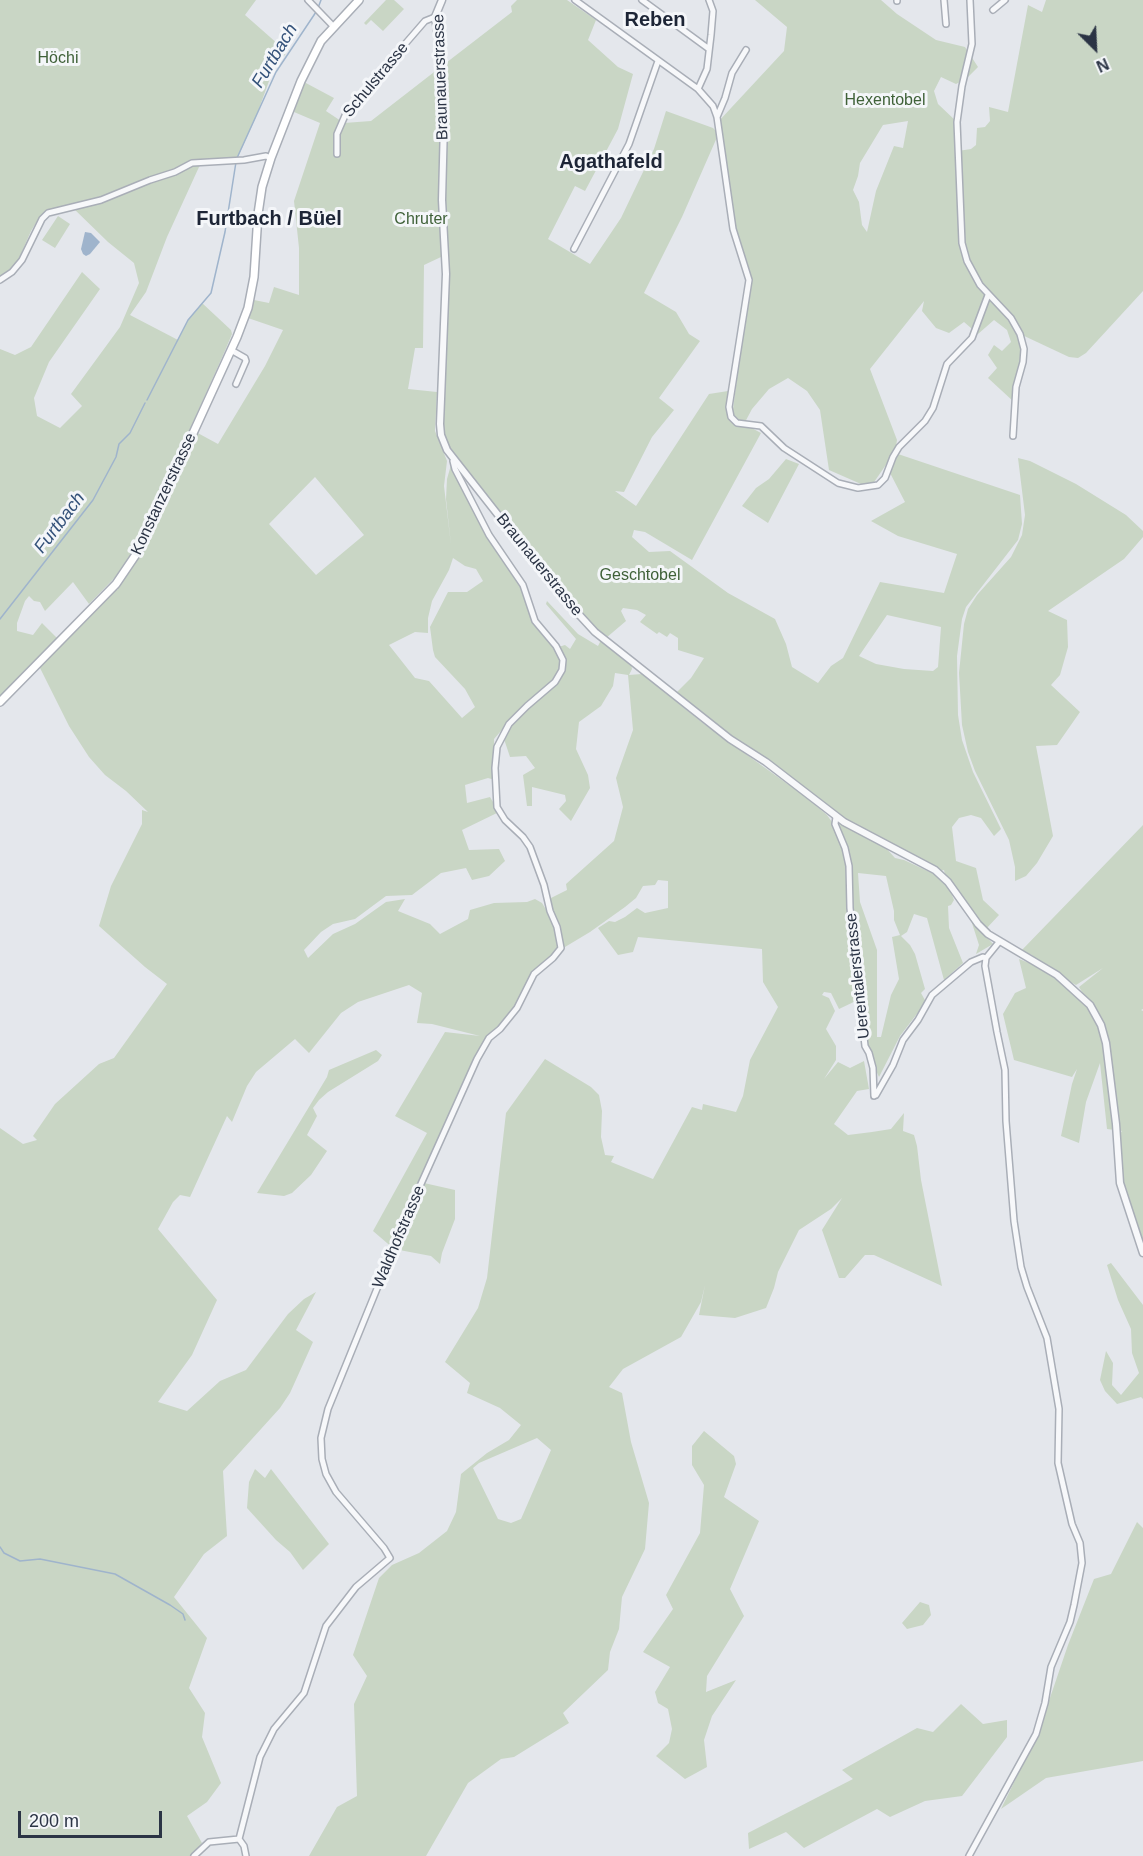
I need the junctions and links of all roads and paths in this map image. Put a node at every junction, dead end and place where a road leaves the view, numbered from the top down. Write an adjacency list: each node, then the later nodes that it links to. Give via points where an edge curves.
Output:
1 (308, 0): 13 (street)
2 (359, 0): 13 (main road, Konstanzerstrasse)
3 (442, 0): 11 (street, Braunauerstrasse)
4 (576, 0): 16 (street)
5 (642, 0): 14 (street)
6 (709, 0): 14 (street, via 713,18)
7 (944, 0): 12 (street)
8 (970, 0): 23 (street, via 972,44 957,122 962,243 972,272)
9 (1005, 0): 10 (street)
10 (993, 10)
11 (435, 17): 19 (street, Schulstrasse, via 425,21 347,111 337,134); 27 (street, Braunauerstrasse, via 442,62 446,274 440,424 444,443)
12 (946, 24)
13 (333, 26): 20 (main road, Konstanzerstrasse, via 311,57)
14 (709, 49): 17 (street, via 707,69)
15 (746, 50): 18 (street, via 732,73)
16 (658, 61): 17 (street); 21 (street, via 629,144)
17 (698, 89): 18 (street)
18 (717, 117): 23 (street, via 732,229 749,280 729,407 737,423 761,426 778,443 838,483 858,488 878,485 899,447 931,413 946,364 972,338)
19 (337, 154)
20 (271, 158): 22 (street, via 192,163 100,200 55,210 42,219 22,260); 24 (main road, Konstanzerstrasse, via 260,200 251,298)
21 (574, 249)
22 (0, 280)
23 (988, 295): 26 (street, via 1011,318 1023,349)
24 (231, 350): 25 (street, via 245,358 246,363); 28 (main road, Konstanzerstrasse, via 132,562 116,584)
25 (236, 384)
26 (1013, 436)
27 (454, 460): 29 (street, Braunauerstrasse, via 595,633); 33 (street, Waldhofstrasse, via 486,531 523,585 535,621 563,660 555,682 509,724 497,747 495,768 497,807 530,848 561,948 534,974 517,1008 489,1038 477,1059 407,1215 324,1420 321,1450 326,1474 390,1558 356,1587 326,1626 304,1693 274,1729 260,1757)
28 (0, 702)
29 (836, 817): 30 (street, Braunauerstrasse, via 939,873 981,928); 31 (street, Uerentalerstrasse, via 848,859 865,1046 873,1068 874,1096 932,995 971,962)
30 (999, 942): 31 (street); 32 (street, Braunauerstrasse, via 1057,975 1097,1016 1106,1043 1120,1183)
31 (987, 957): 36 (street, via 996,1032 1005,1065 1016,1233 1027,1287 1047,1338 1059,1409 1058,1463 1082,1557 1070,1622 1051,1667 1036,1734)
32 (1143, 1253)
33 (239, 1839): 34 (street, via 209,1842); 35 (street)
34 (194, 1856)
35 (246, 1856)
36 (969, 1856)

